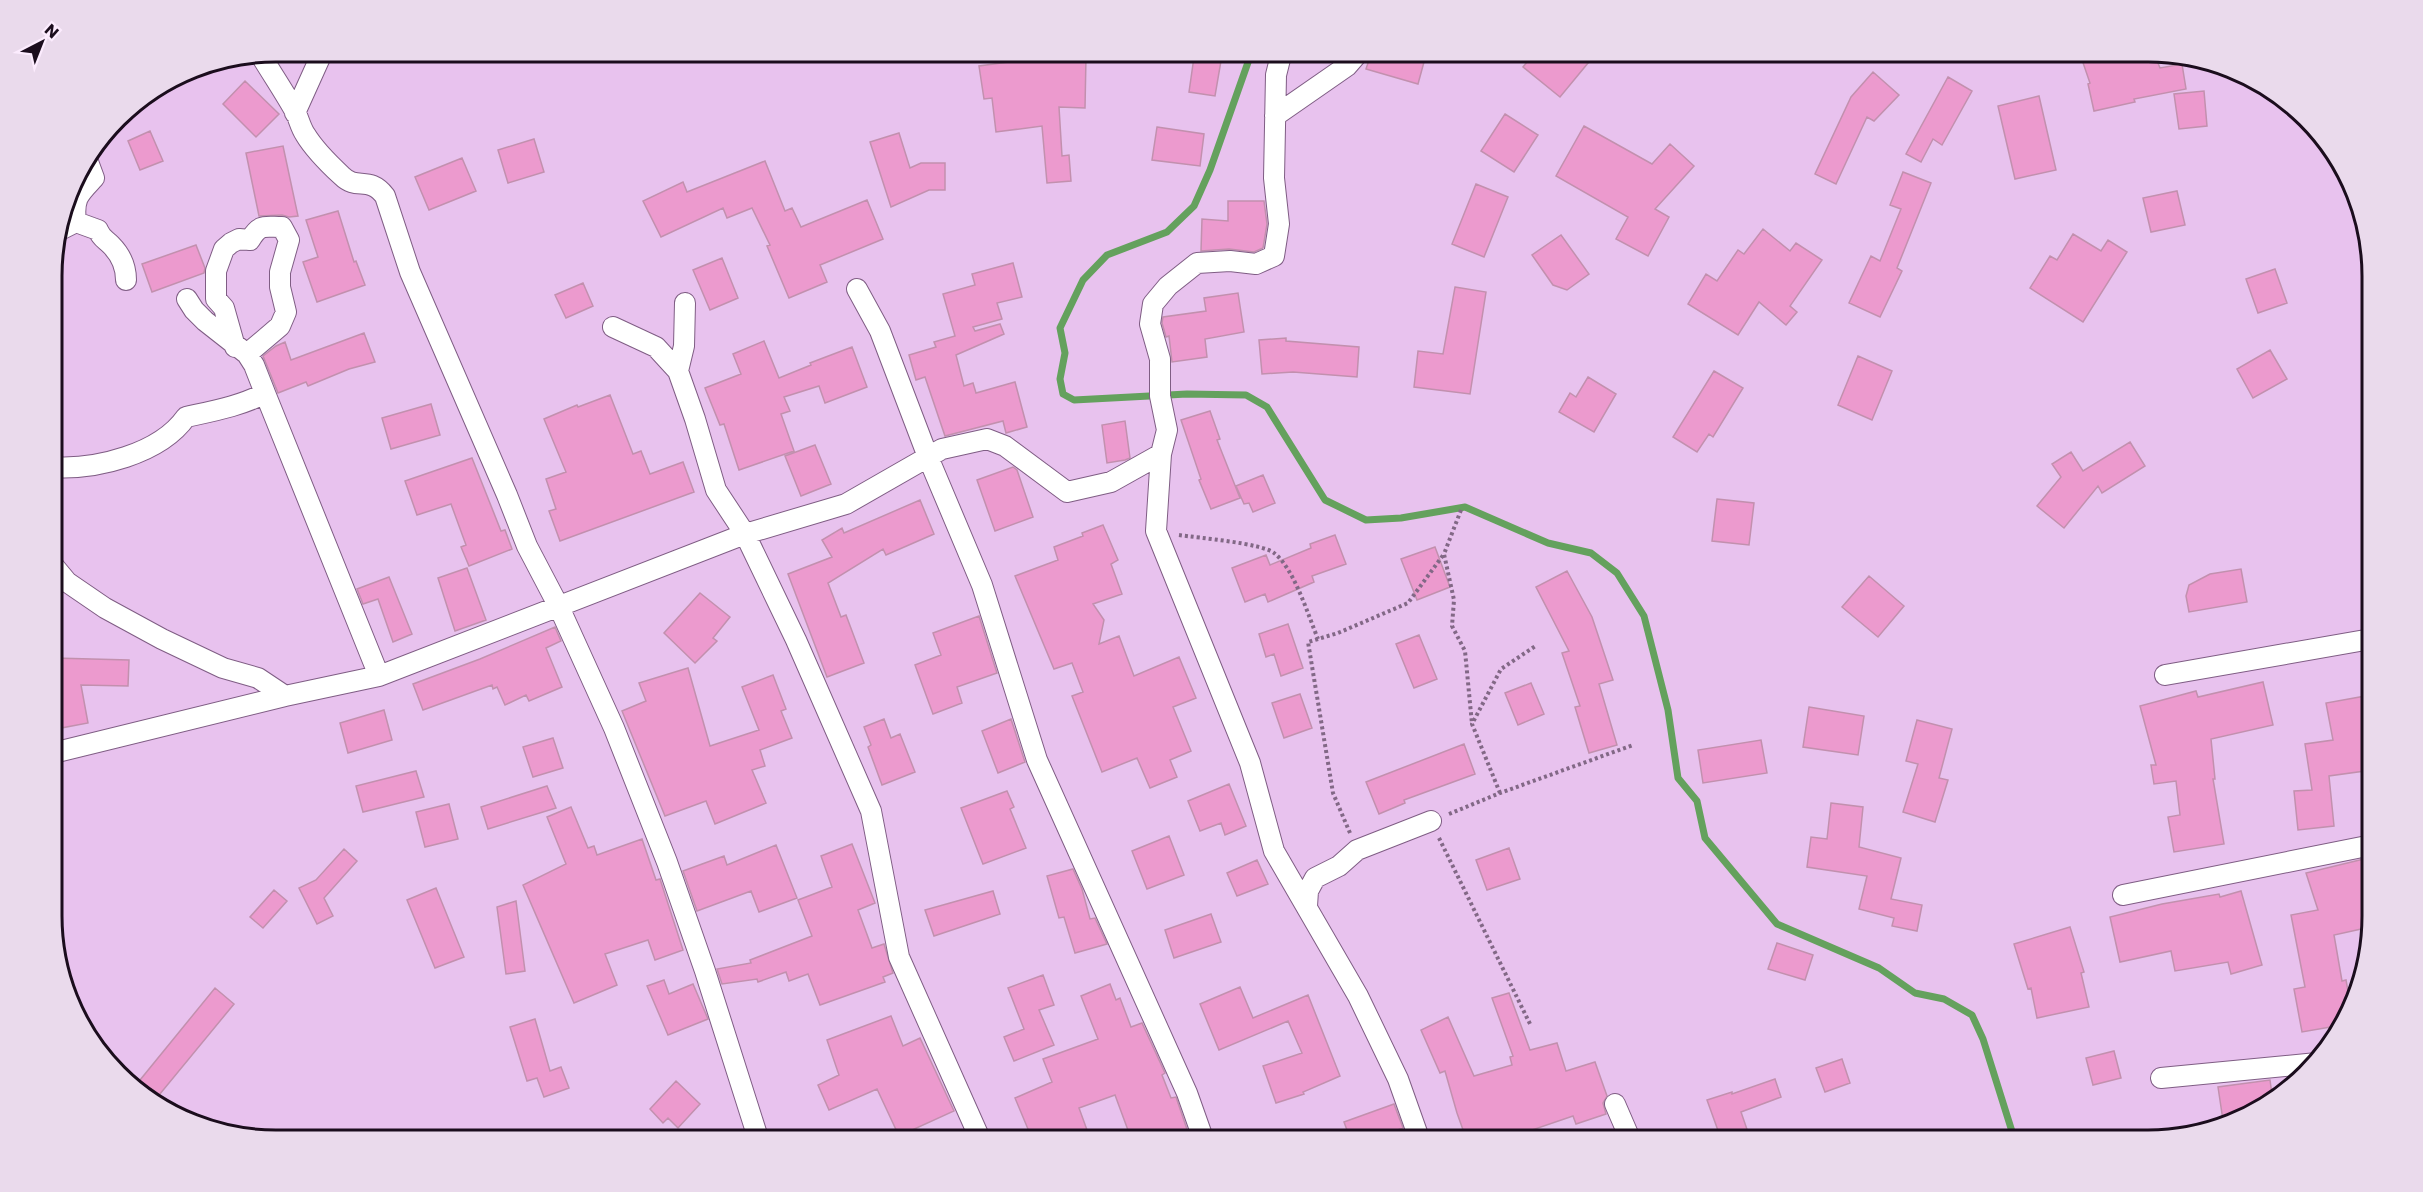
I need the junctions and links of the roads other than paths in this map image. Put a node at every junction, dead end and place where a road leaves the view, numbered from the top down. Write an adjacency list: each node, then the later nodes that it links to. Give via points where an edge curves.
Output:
1 (265, 62): 5 (street)
2 (318, 62): 5 (street)
3 (1279, 62): 6 (street)
4 (1350, 62): 6 (street)
5 (295, 113): 22 (street, via 305,135 343,178 356,184 371,183 385,196 410,272 527,546)
6 (1275, 116): 17 (street, via 1274,178 1279,224 1274,256 1256,264 1197,262 1153,304 1150,324 1160,359 1167,430)
7 (90, 168): 8 (street, via 94,178 80,194)
8 (68, 226): 9 (street, via 98,230 126,267)
9 (126, 280)
10 (857, 289): 18 (street, via 880,331)
11 (187, 298): 14 (street, via 194,310)
12 (685, 303): 15 (street, via 684,346)
13 (613, 327): 15 (street, via 656,347)
14 (241, 350): 14 (street, via 280,326 286,312 280,272 289,240 282,227 262,227 250,240 231,243 224,249 216,271 216,298); 16 (street, via 254,365)
15 (678, 371): 20 (street, via 716,490)
16 (265, 393): 19 (street, via 217,411 186,417 178,428 149,448 99,464); 25 (street)
17 (1161, 454): 18 (street, via 1111,482 1067,492 1005,446 987,439 942,449); 31 (street, via 1156,531 1250,763 1274,851)
18 (928, 457): 20 (street, via 846,504); 37 (street, via 982,585 1037,760)
19 (62, 468)
20 (744, 534): 22 (street); 36 (street, via 796,640 871,811 899,957)
21 (62, 576): 26 (street, via 105,608 162,639 223,668 258,678)
22 (559, 607): 25 (street); 35 (street, via 614,728 667,862)
23 (2362, 641): 24 (street)
24 (2165, 675)
25 (379, 676): 26 (street)
26 (285, 696): 27 (street)
27 (62, 751)
28 (1431, 821): 31 (street, via 1357,850 1339,866 1315,878 1308,891)
29 (2362, 847): 30 (street)
30 (2123, 895)
31 (1307, 906): 38 (street, via 1358,996 1398,1079)
32 (2302, 1064): 33 (street)
33 (2161, 1078)
34 (1615, 1104): 39 (street)
35 (756, 1130)
36 (976, 1130)
37 (1200, 1130)
38 (1416, 1130)
39 (1626, 1130)

